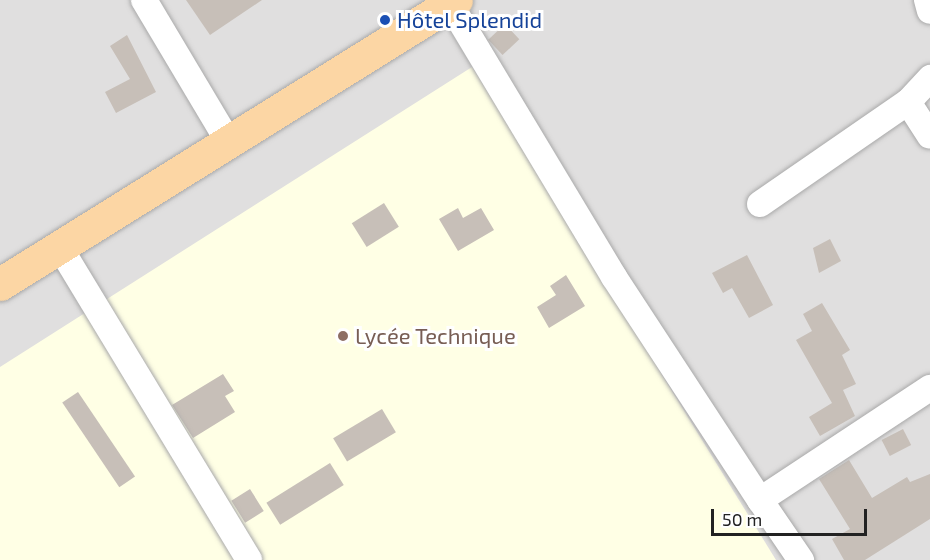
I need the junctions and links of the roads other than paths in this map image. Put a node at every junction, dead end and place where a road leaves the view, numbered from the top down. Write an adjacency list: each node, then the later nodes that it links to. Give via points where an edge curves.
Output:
1 (144, 0): 8 (street)
2 (927, 0): 4 (street)
3 (453, 2): 8 (main road); 13 (street, via 614,277)
4 (930, 11)
5 (930, 78): 6 (street)
6 (908, 102): 7 (street); 9 (street)
7 (930, 136)
8 (228, 141): 10 (main road)
9 (760, 204)
10 (59, 246): 11 (main road); 14 (street)
11 (0, 284)
12 (930, 388): 13 (street)
13 (760, 500): 15 (street)
14 (249, 560)
15 (801, 560)

